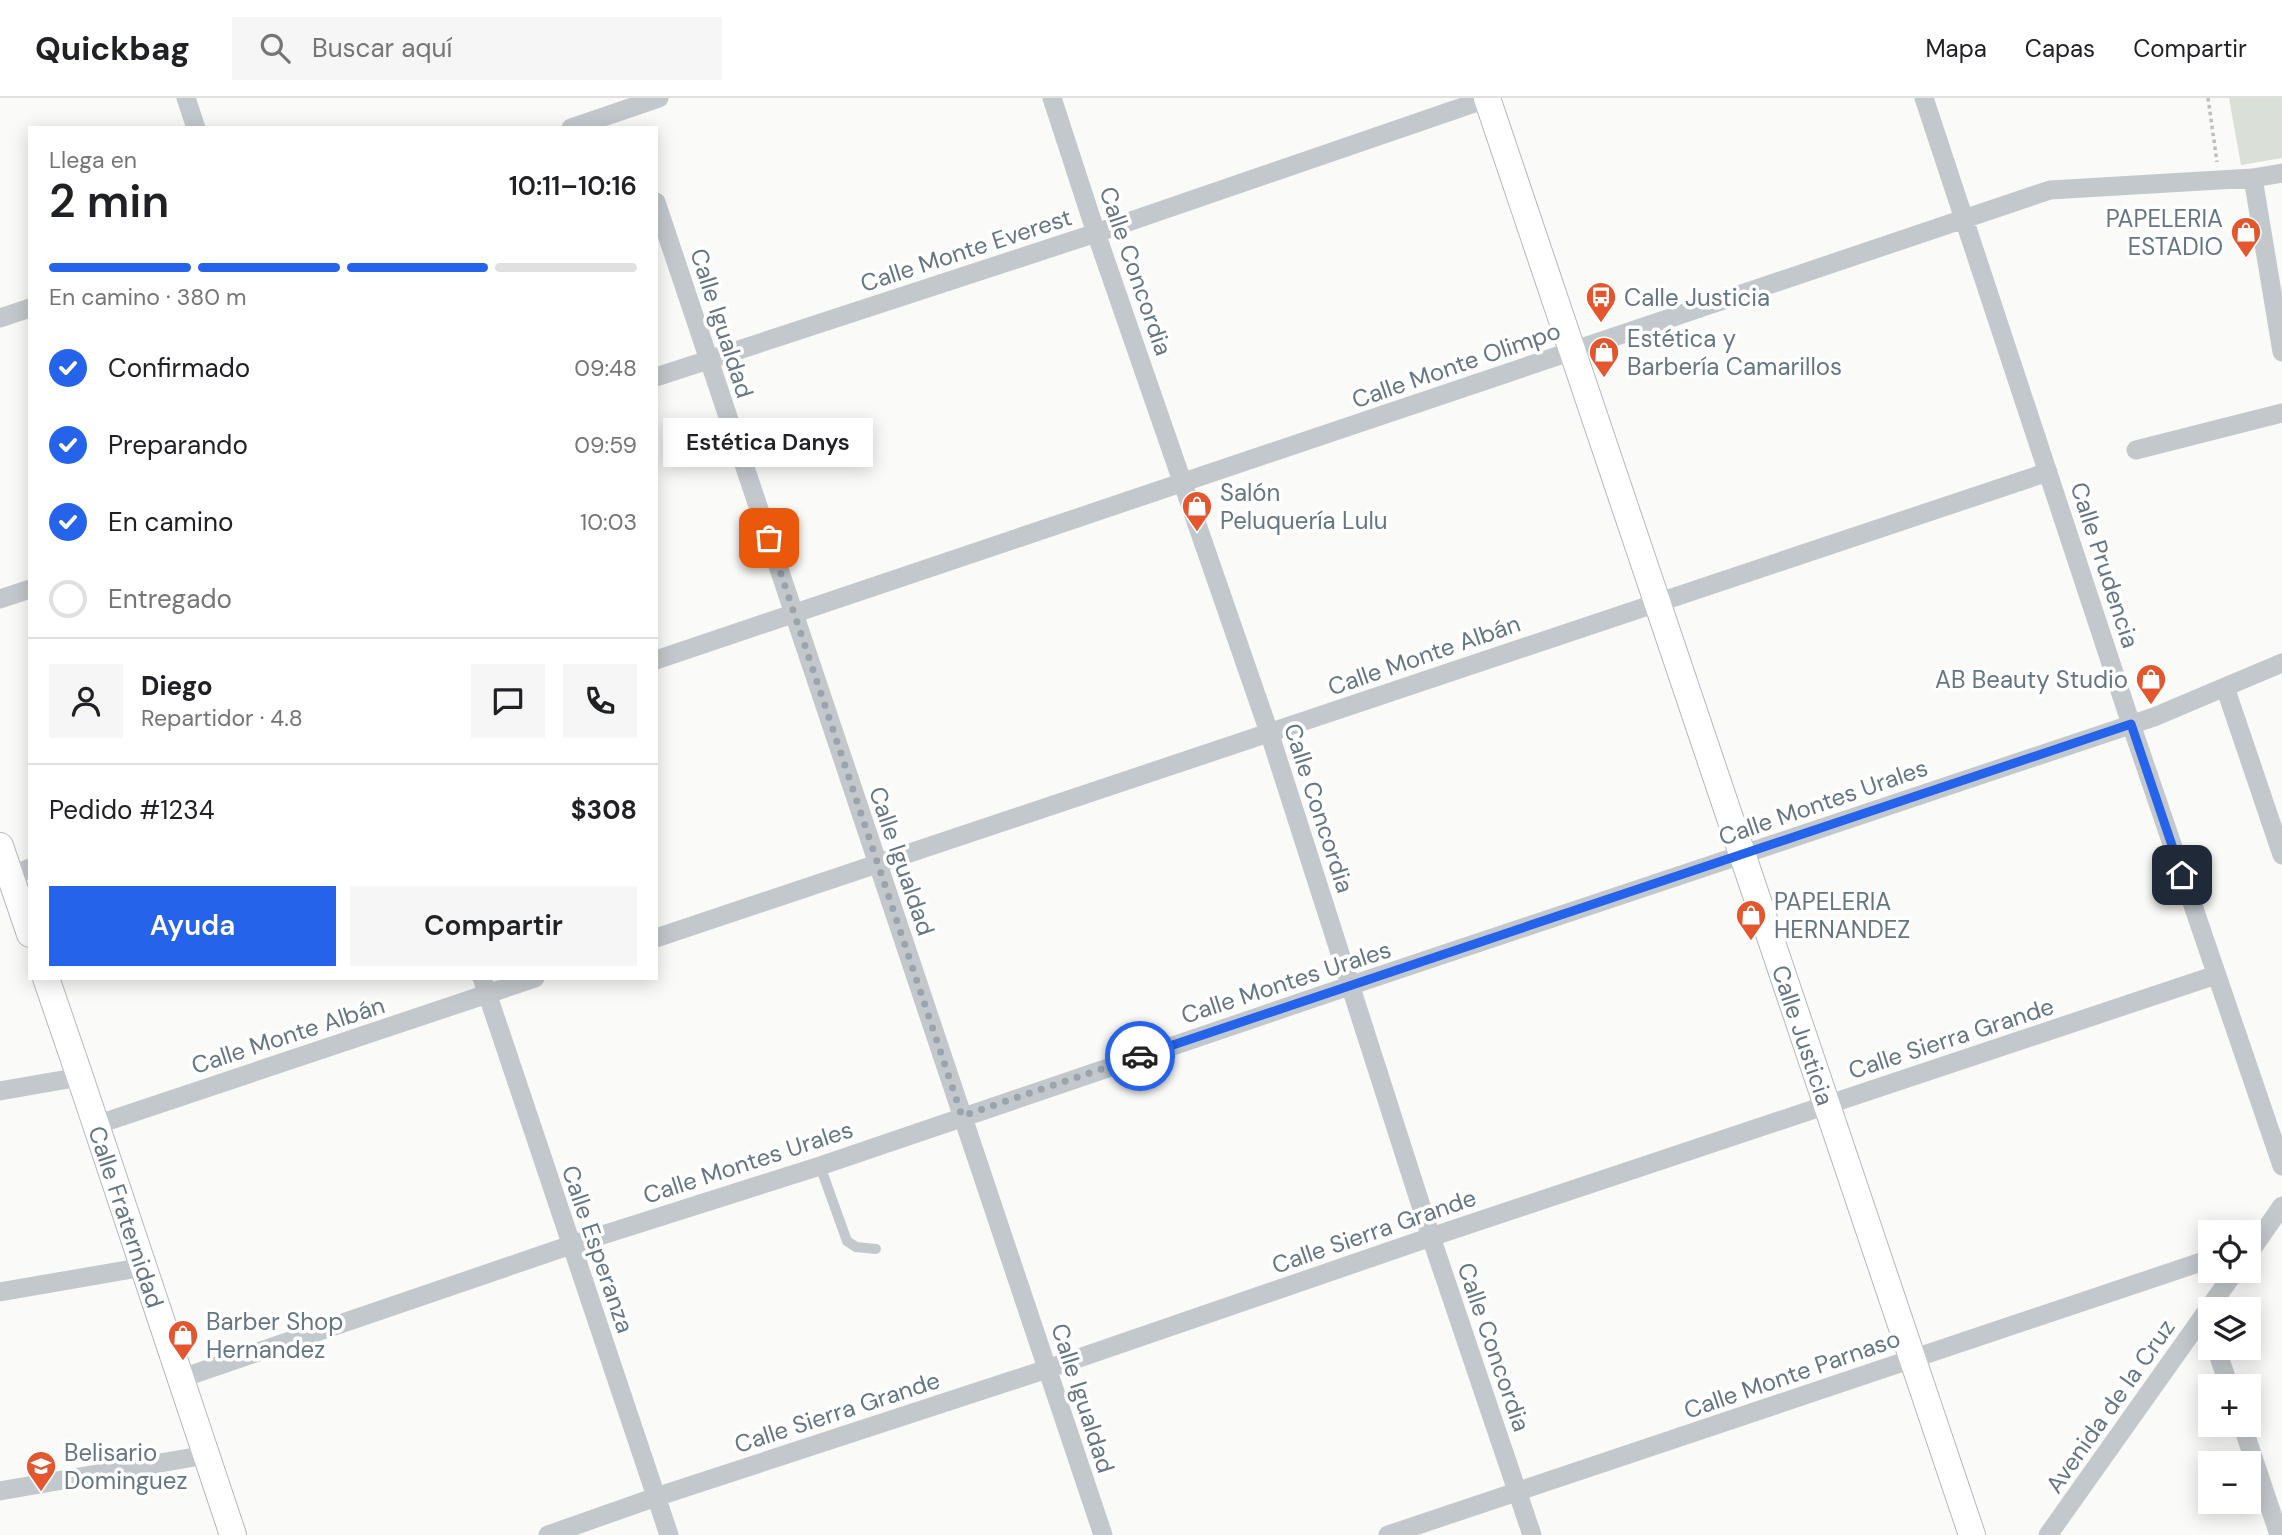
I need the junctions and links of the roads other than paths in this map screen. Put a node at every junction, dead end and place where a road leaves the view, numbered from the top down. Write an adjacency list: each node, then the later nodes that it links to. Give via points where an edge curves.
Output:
1 (186, 98): 7 (street)
2 (659, 98): 6 (street)
3 (1052, 98): 13 (street, Calle Concordia)
4 (1488, 98): 13 (street, Calle Monte Everest); 16 (street, Calle Justicia)
5 (1924, 98): 12 (street, Calle Prudencia)
6 (627, 112): 8 (street)
7 (195, 126)
8 (578, 126)
9 (2282, 173): 10 (street, Calle Monte Olimpo)
10 (2253, 178): 12 (street, Calle Monte Olimpo, via 2050,190); 17 (street)
11 (658, 208): 18 (street, Calle Igualdad)
12 (1965, 219): 16 (street, Calle Monte Olimpo); 22 (street, Calle Prudencia)
13 (1096, 233): 18 (street, Calle Monte Everest); 23 (street, Calle Concordia)
14 (28, 309): 15 (street)
15 (0, 318)
16 (1572, 351): 23 (street, Calle Monte Olimpo); 26 (street, Calle Justicia)
17 (2282, 352)
18 (708, 360): 19 (street, Calle Monte Everest); 27 (street, Calle Igualdad)
19 (658, 376)
20 (2282, 413): 21 (street)
21 (2136, 450)
22 (2048, 472): 26 (street, Calle Monte Albán); 31 (street, Calle Prudencia)
23 (1182, 483): 27 (street, Calle Monte Olimpo); 32 (street, Calle Concordia)
24 (28, 590): 25 (street)
25 (0, 599)
26 (1657, 603): 32 (street, Calle Monte Albán); 35 (street, Calle Justicia)
27 (795, 615): 28 (street, Calle Monte Olimpo); 36 (street, Calle Igualdad)
28 (658, 659)
29 (2282, 663): 30 (street, Calle Montes Urales)
30 (2225, 687): 31 (street, Calle Montes Urales); 34 (street)
31 (2131, 724): 35 (street, Calle Montes Urales); 40 (street, Calle Prudencia)
32 (1269, 733): 36 (street, Calle Monte Albán); 43 (street, Calle Concordia)
33 (0, 846): 37 (street)
34 (2282, 855)
35 (1742, 856): 43 (street, Calle Montes Urales); 47 (street, Calle Justicia)
36 (876, 864): 39 (street, Calle Monte Albán); 48 (street, Calle Igualdad)
37 (13, 875): 38 (street)
38 (28, 927)
39 (658, 936)
40 (2216, 975): 47 (street, Calle Sierra Grande); 51 (street, Calle Prudencia)
41 (47, 980): 45 (street, Calle Fraternidad)
42 (522, 980): 44 (street, Calle Monte Albán)
43 (1352, 985): 48 (street, Calle Montes Urales); 54 (street, Calle Concordia)
44 (485, 986): 49 (street, Calle Monte Albán); 55 (street, Calle Esperanza)
45 (80, 1077): 46 (street); 49 (street, Calle Fraternidad)
46 (0, 1091)
47 (1826, 1105): 54 (street, Calle Sierra Grande); 61 (street, Calle Justicia)
48 (962, 1116): 50 (street, Calle Montes Urales); 62 (street, Calle Igualdad)
49 (96, 1125): 58 (street, Calle Fraternidad)
50 (820, 1166): 55 (street, Calle Montes Urales); 56 (lane, via 847,1241)
51 (2282, 1166)
52 (2282, 1206): 53 (street)
53 (2261, 1234)
54 (1431, 1237): 62 (street, Calle Sierra Grande); 67 (street, Calle Concordia)
55 (571, 1245): 63 (street, Calle Montes Urales); 68 (street, Calle Esperanza)
56 (876, 1249)
57 (2198, 1263): 61 (street, Calle Monte Parnaso)
58 (144, 1267): 59 (street); 63 (street, Calle Fraternidad)
59 (0, 1292)
60 (2198, 1334): 76 (street, Avenida de la Cruz)
61 (1912, 1359): 67 (street, Calle Monte Parnaso); 75 (street, Calle Justicia)
62 (1048, 1368): 68 (street, Calle Sierra Grande); 72 (street, Calle Igualdad)
63 (181, 1378): 65 (street, Calle Fraternidad)
64 (2246, 1437): 77 (street)
65 (206, 1455): 66 (street); 69 (street, Calle Fraternidad)
66 (0, 1491)
67 (1518, 1492): 73 (street, Calle Monte Parnaso); 74 (street, Calle Concordia)
68 (656, 1497): 70 (street, Calle Sierra Grande); 71 (street, Calle Esperanza)
69 (233, 1535)
70 (548, 1535)
71 (668, 1535)
72 (1103, 1535)
73 (1388, 1535)
74 (1532, 1535)
75 (1972, 1535)
76 (2048, 1535)
77 (2279, 1535)

